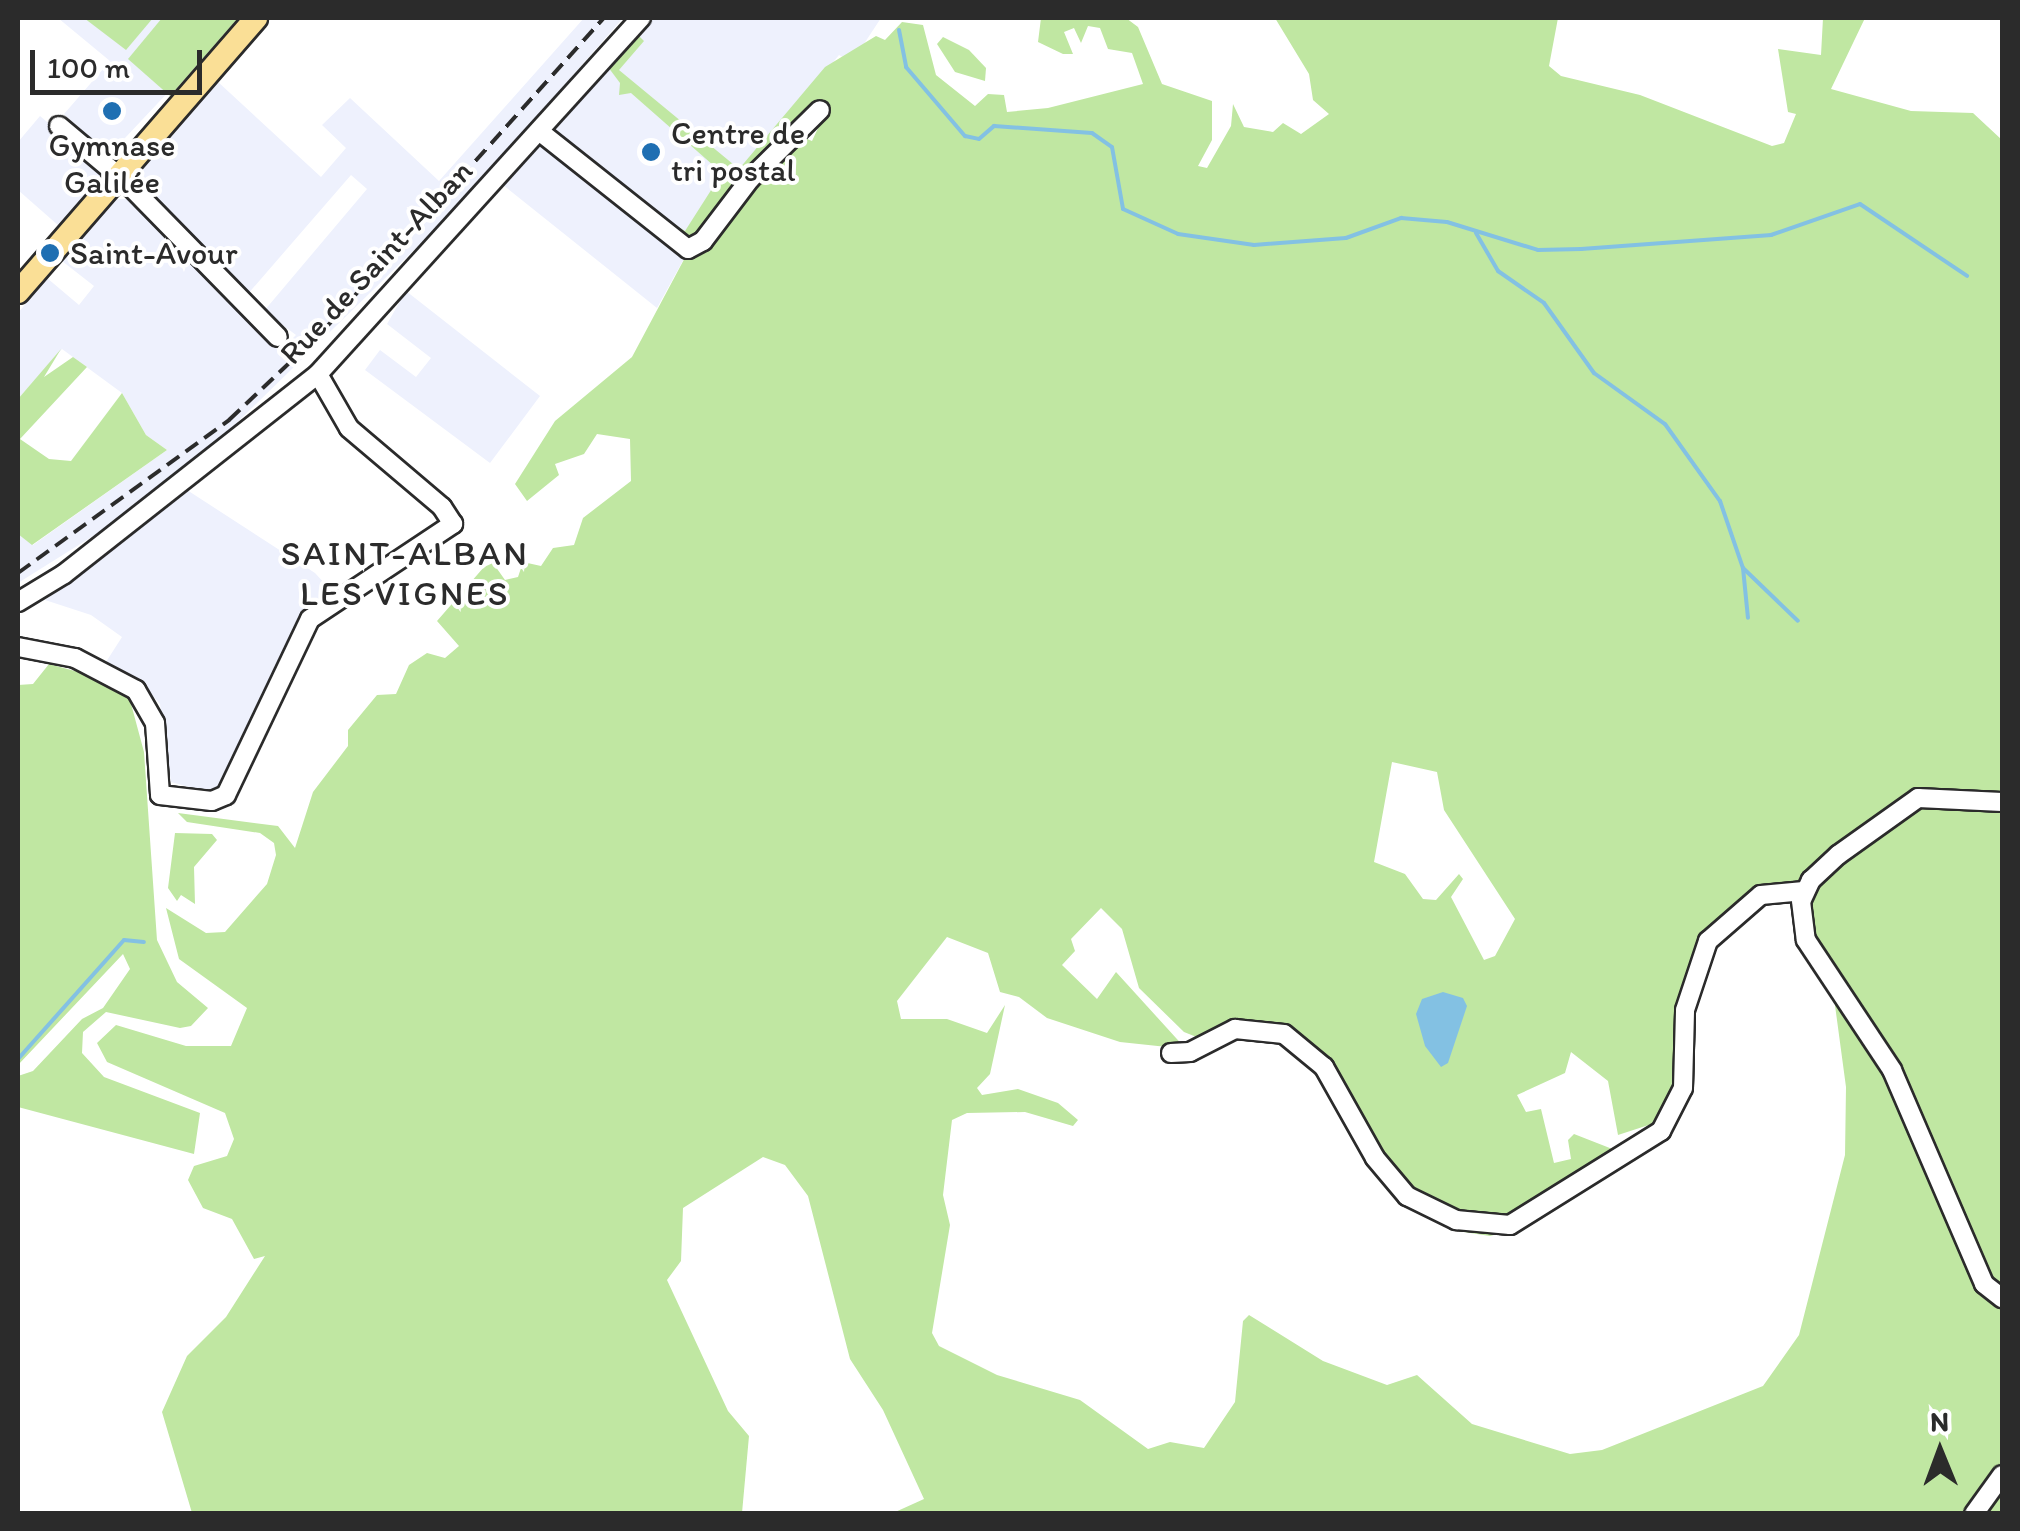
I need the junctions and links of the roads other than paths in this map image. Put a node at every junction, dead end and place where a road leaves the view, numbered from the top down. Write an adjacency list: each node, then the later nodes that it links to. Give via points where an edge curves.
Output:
1 (256, 18): 6 (main road)
2 (641, 18): 5 (street, Rue de Saint-Alban)
3 (820, 110): 5 (street, via 750,180 703,241 688,248)
4 (58, 126): 6 (street)
5 (540, 131): 9 (street, Rue de Saint-Alban)
6 (120, 176): 7 (main road); 8 (street)
7 (18, 292)
8 (278, 337)
9 (318, 374): 10 (street, Rue de Saint-Alban); 11 (street, via 349,428 442,507 452,524 310,619 226,795 212,801 160,795 155,723 136,690 75,658)
10 (18, 602)
11 (18, 647)
12 (2002, 802): 13 (street, via 1918,798 1838,855)
13 (1804, 891): 14 (street, via 1761,895 1708,941 1686,1010 1683,1088 1660,1131 1510,1225 1456,1220 1407,1196 1375,1158 1324,1067 1284,1034 1235,1029 1190,1052); 15 (street, via 1806,940 1892,1070 1984,1284)
14 (1171, 1053)
15 (2002, 1298)
16 (2002, 1475): 17 (street)
17 (1974, 1514)

